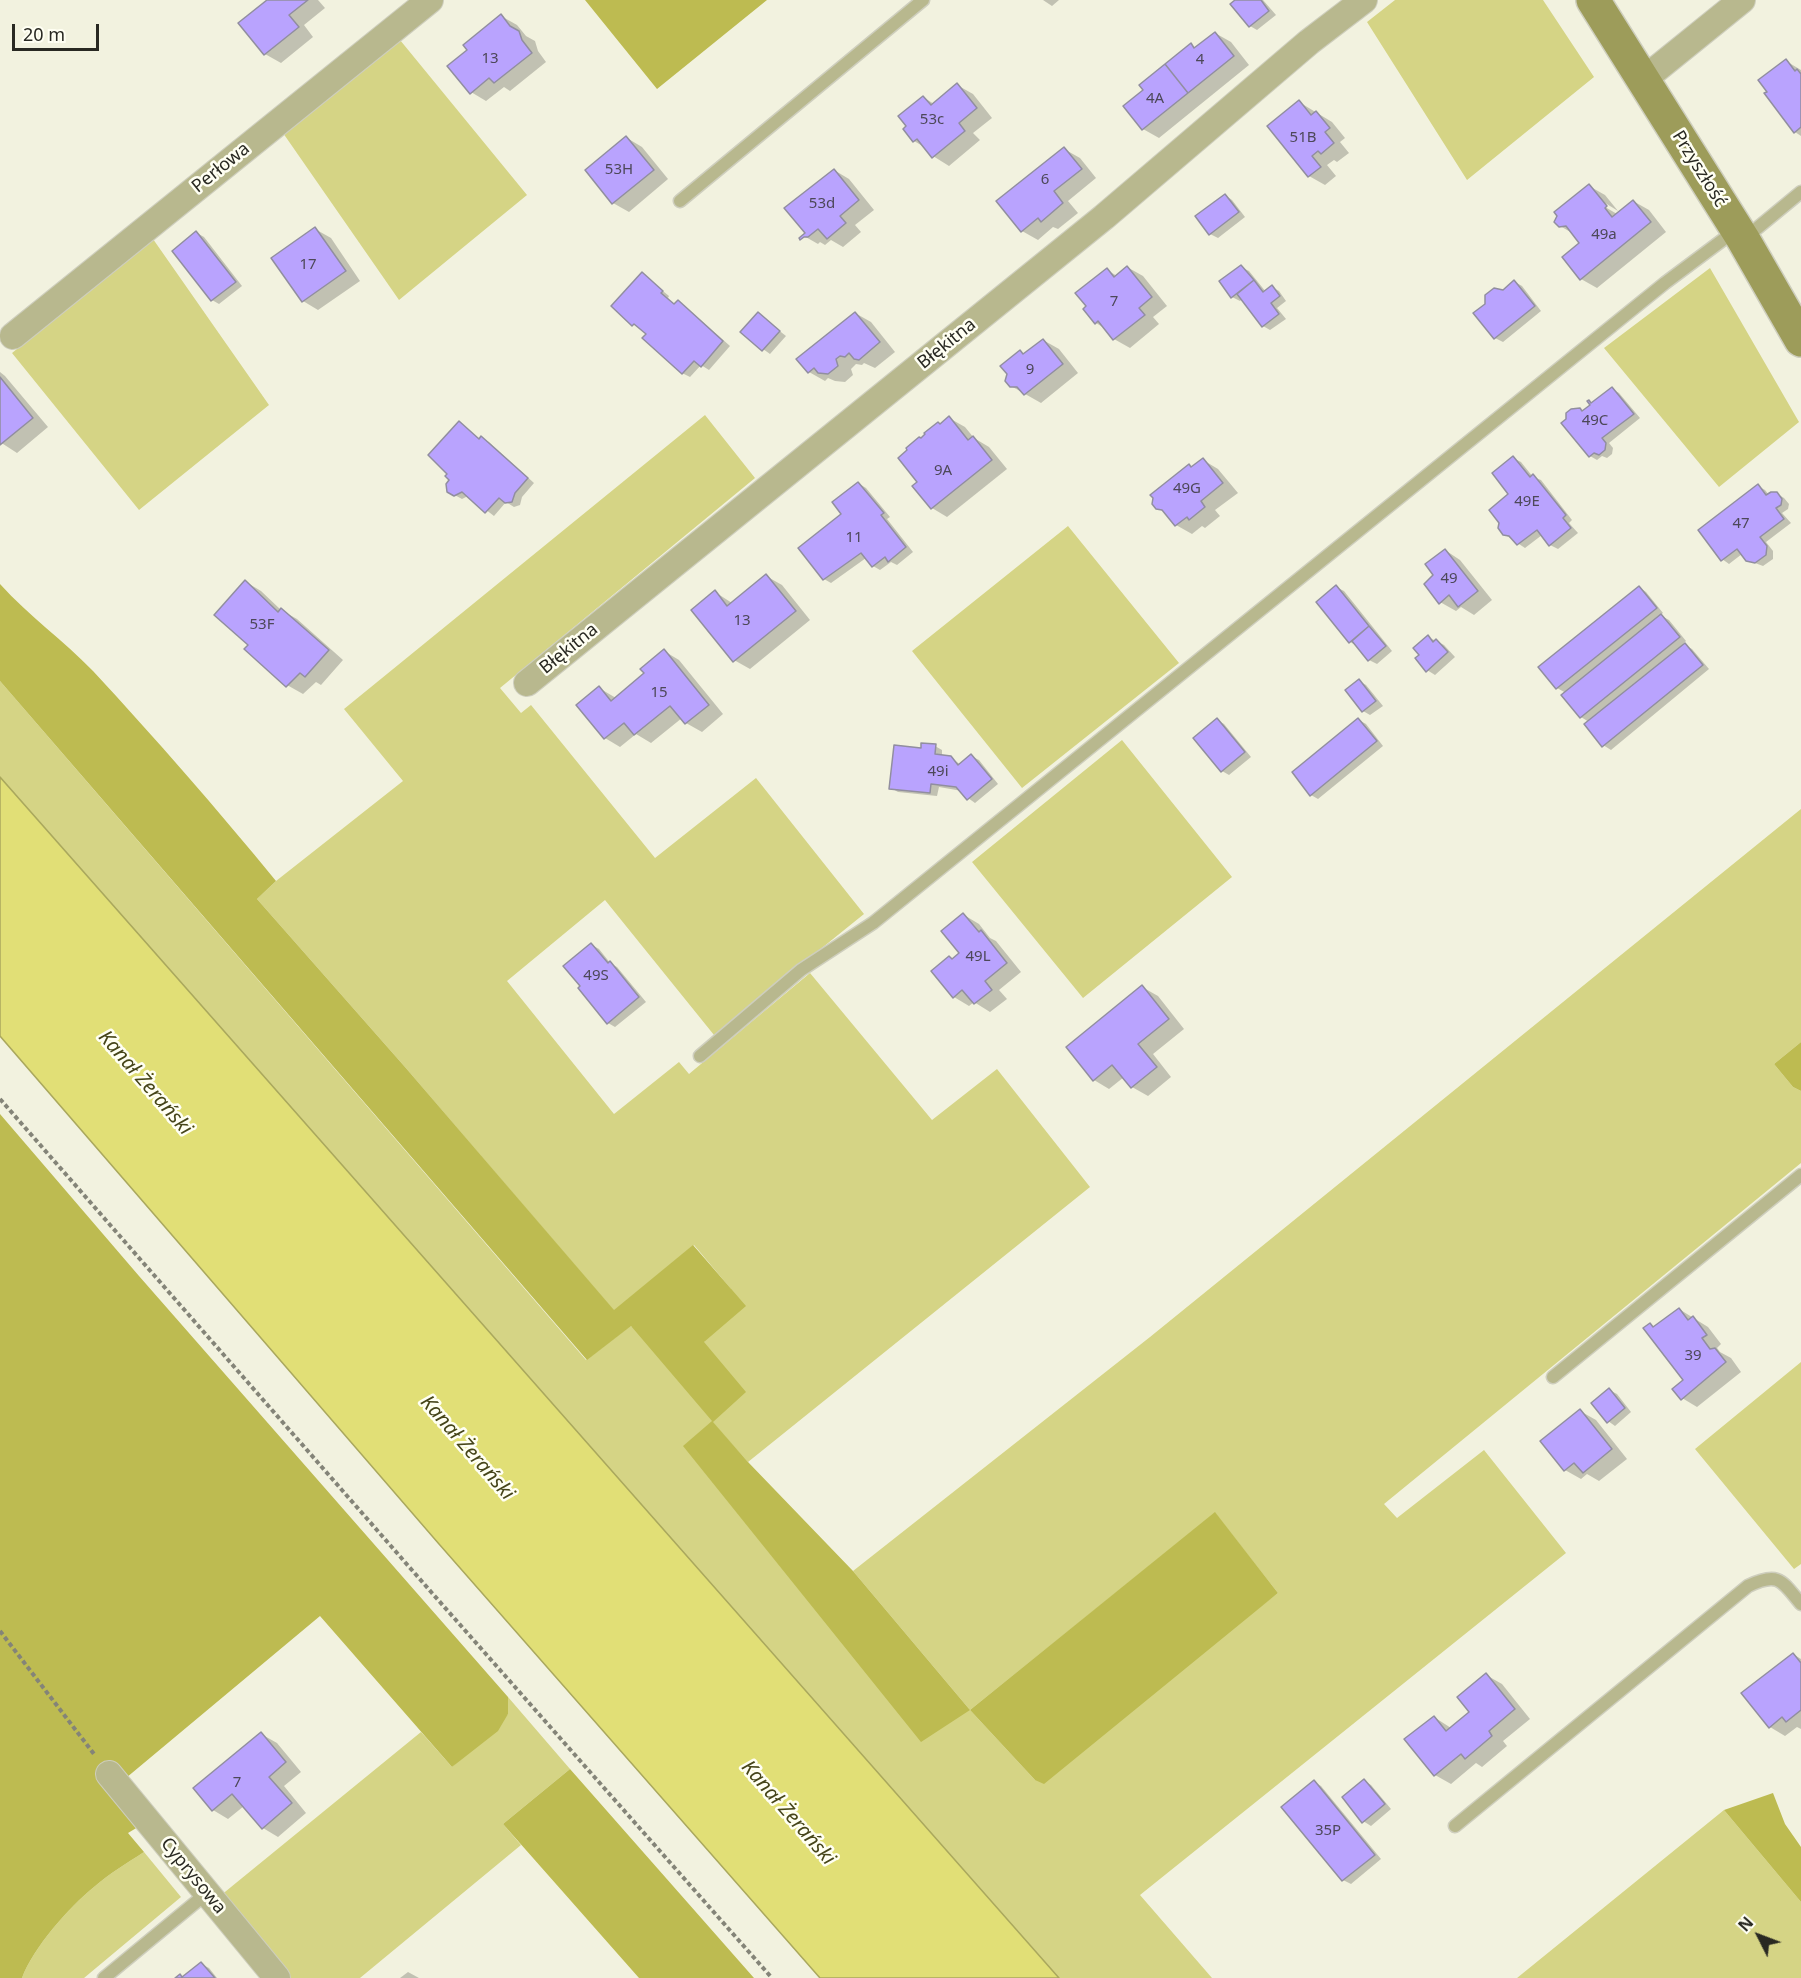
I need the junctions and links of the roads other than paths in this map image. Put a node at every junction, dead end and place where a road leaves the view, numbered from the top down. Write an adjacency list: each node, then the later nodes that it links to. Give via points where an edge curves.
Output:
1 (430, 0): 10 (street, Perłowa)
2 (923, 0): 8 (lane)
3 (1364, 0): 12 (street, Błękitna, via 1104,217)
4 (1593, 0): 6 (street, Przyszłość)
5 (1742, 0): 6 (street)
6 (1643, 80): 9 (street, Przyszłość)
7 (1801, 192): 9 (lane)
8 (680, 201)
9 (1740, 234): 11 (street, Przyszłość); 13 (lane, via 1665,283 873,923 801,970)
10 (13, 336)
11 (1801, 340)
12 (527, 683)
13 (700, 1056)
14 (1801, 1175): 15 (lane)
15 (1553, 1377)
16 (1801, 1604): 18 (lane, via 1781,1581 1771,1578 1748,1586)
17 (109, 1774): 19 (street, Cyprysowa)
18 (1455, 1826)
19 (207, 1893): 20 (lane); 21 (street, Cyprysowa)
20 (104, 1978)
21 (277, 1978)

